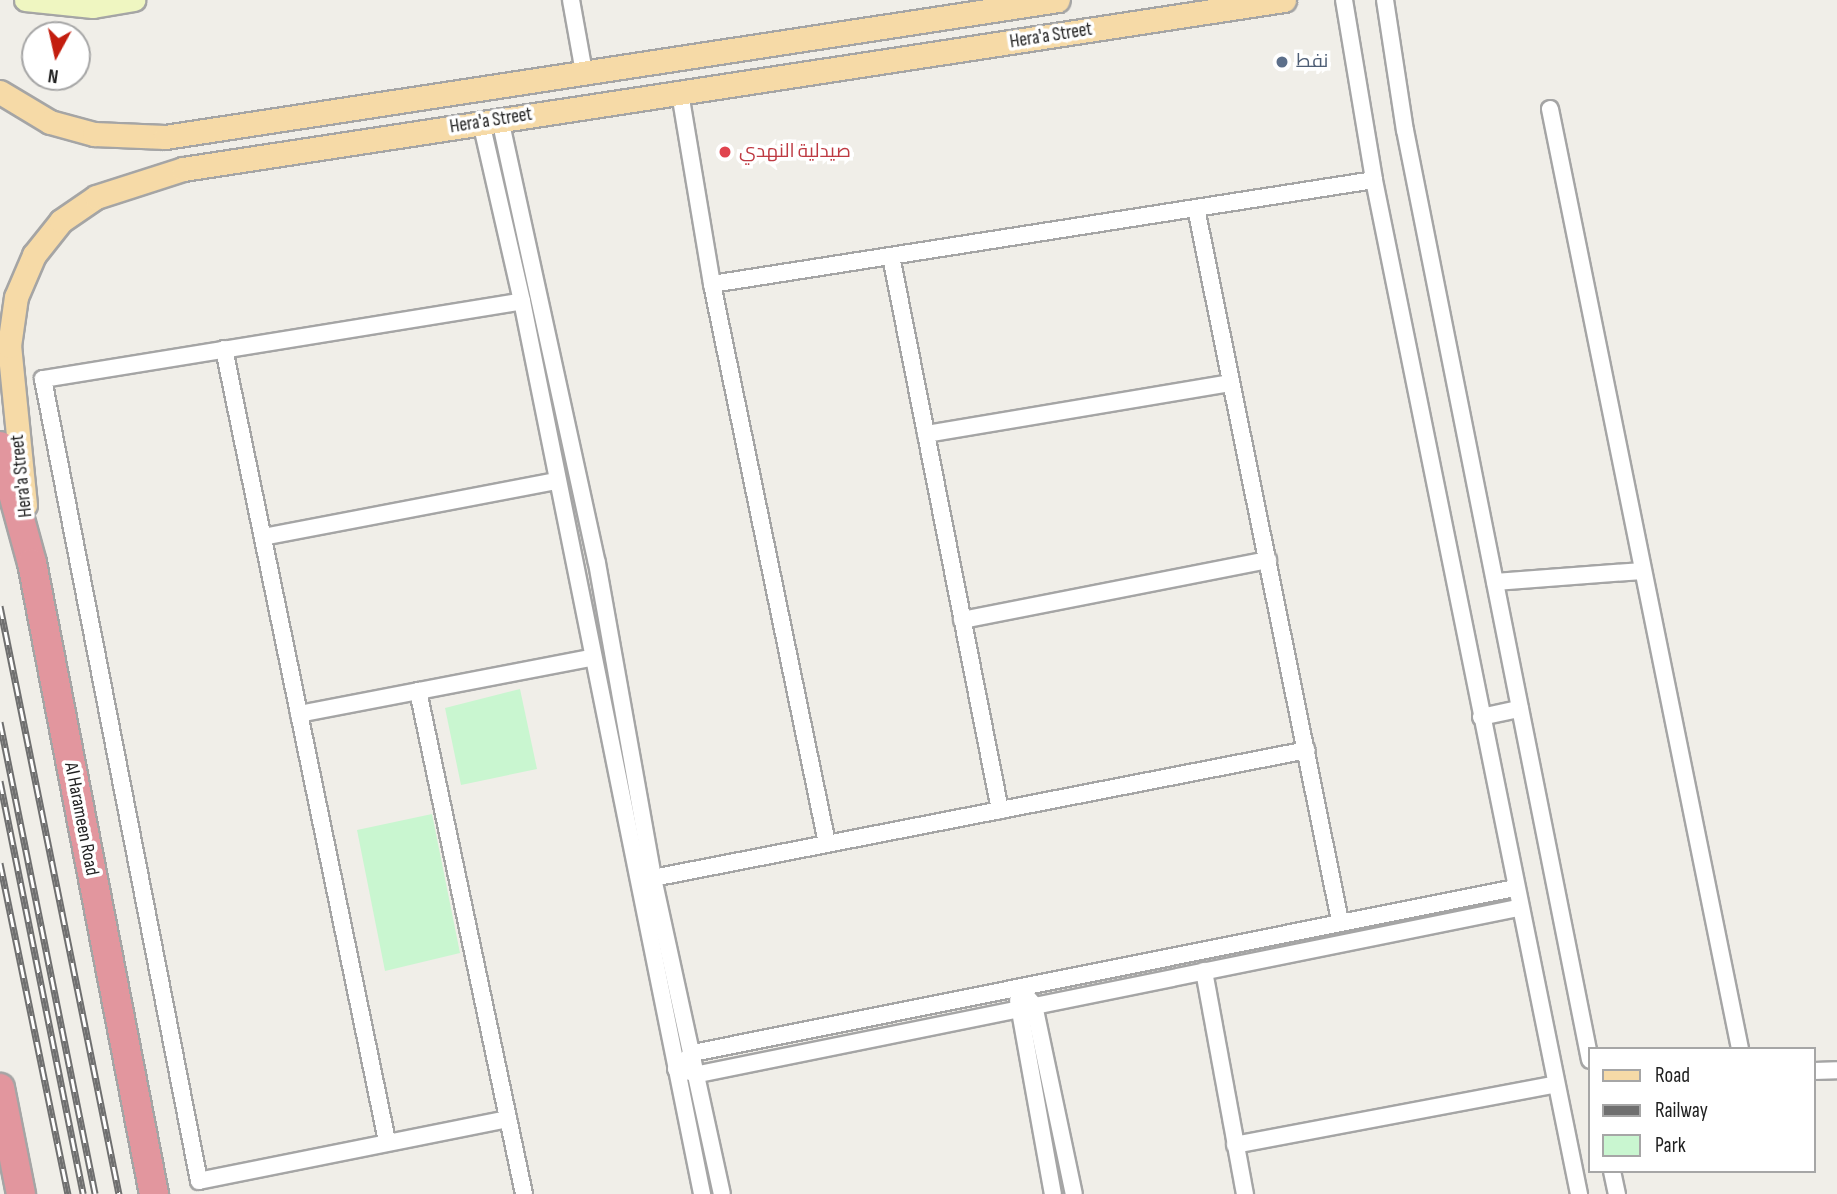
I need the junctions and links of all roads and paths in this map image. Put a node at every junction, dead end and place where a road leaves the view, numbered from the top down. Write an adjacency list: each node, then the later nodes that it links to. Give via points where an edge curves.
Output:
1 (26, 0): 2 (street, via 93,7)
2 (134, 0)
3 (571, 0): 8 (street)
4 (1058, 0): 8 (main road, Hera'a Street)
5 (1284, 0): 10 (main road, Hera'a Street)
6 (1344, 0): 15 (street)
7 (1385, 0): 31 (street, via 1405,130)
8 (584, 72): 11 (main road, Hera'a Street)
9 (0, 92): 11 (main road, Hera'a Street, via 50,122 93,134 165,137)
10 (680, 93): 13 (main road, Hera'a Street); 18 (street)
11 (356, 107): 14 (main road)
12 (1550, 110): 30 (street)
13 (491, 121): 14 (main road, Hera'a Street); 19 (street); 28 (street)
14 (367, 141): 27 (main road, Hera'a Street, via 183,169 96,197 61,221 34,255 16,297 9,346)
15 (1374, 180): 16 (street); 37 (street)
16 (1196, 208): 17 (street); 21 (street)
17 (891, 256): 18 (street); 22 (street)
18 (712, 284): 40 (street)
19 (522, 301): 20 (street); 24 (street)
20 (225, 349): 25 (street); 60 (street, via 43,379 199,1181)
21 (1231, 383): 22 (street); 26 (street)
22 (926, 434): 32 (street)
23 (0, 446): 27 (highway, Al Harameen Road)
24 (557, 481): 25 (street); 29 (street)
25 (263, 537): 36 (street)
26 (1268, 559): 32 (street); 38 (street)
27 (32, 563): 49 (highway, Al Harameen Road)
28 (597, 563): 29 (street); 41 (street)
29 (574, 569): 33 (street)
30 (1643, 570): 31 (street); 50 (street)
31 (1495, 582): 35 (street)
32 (962, 620): 39 (street)
33 (591, 658): 34 (street); 53 (street)
34 (418, 691): 36 (street); 59 (street)
35 (1520, 709): 37 (street); 51 (street)
36 (299, 714): 60 (street)
37 (1481, 717): 42 (street)
38 (1307, 750): 39 (street); 44 (street)
39 (1000, 810): 40 (street)
40 (827, 843): 41 (street)
41 (653, 878): 52 (street)
42 (1515, 888): 43 (street); 44 (street)
43 (1518, 908): 45 (street); 57 (street)
44 (1340, 921): 46 (street)
45 (1204, 971): 47 (street); 61 (street)
46 (1018, 987): 47 (street); 48 (street); 52 (street)
47 (1034, 1005): 48 (street); 71 (street)
48 (1017, 1009): 56 (street); 70 (street)
49 (122, 1037): 65 (highway, Al Harameen Road); 66 (highway)
50 (1740, 1047)
51 (1588, 1050)
52 (693, 1053): 53 (street); 56 (street)
53 (676, 1069): 56 (street); 68 (street)
54 (1837, 1070): 55 (street)
55 (1816, 1071)
56 (699, 1074): 69 (street)
57 (1554, 1085): 61 (street); 73 (street)
58 (0, 1088): 64 (highway)
59 (508, 1119): 60 (street); 67 (street)
60 (387, 1141)
61 (1235, 1145): 72 (street)
62 (1612, 1173): 63 (street)
63 (1613, 1193)
64 (21, 1194)
65 (154, 1194)
66 (164, 1194)
67 (524, 1194)
68 (702, 1194)
69 (722, 1194)
70 (1053, 1194)
71 (1074, 1194)
72 (1245, 1194)
73 (1579, 1194)

